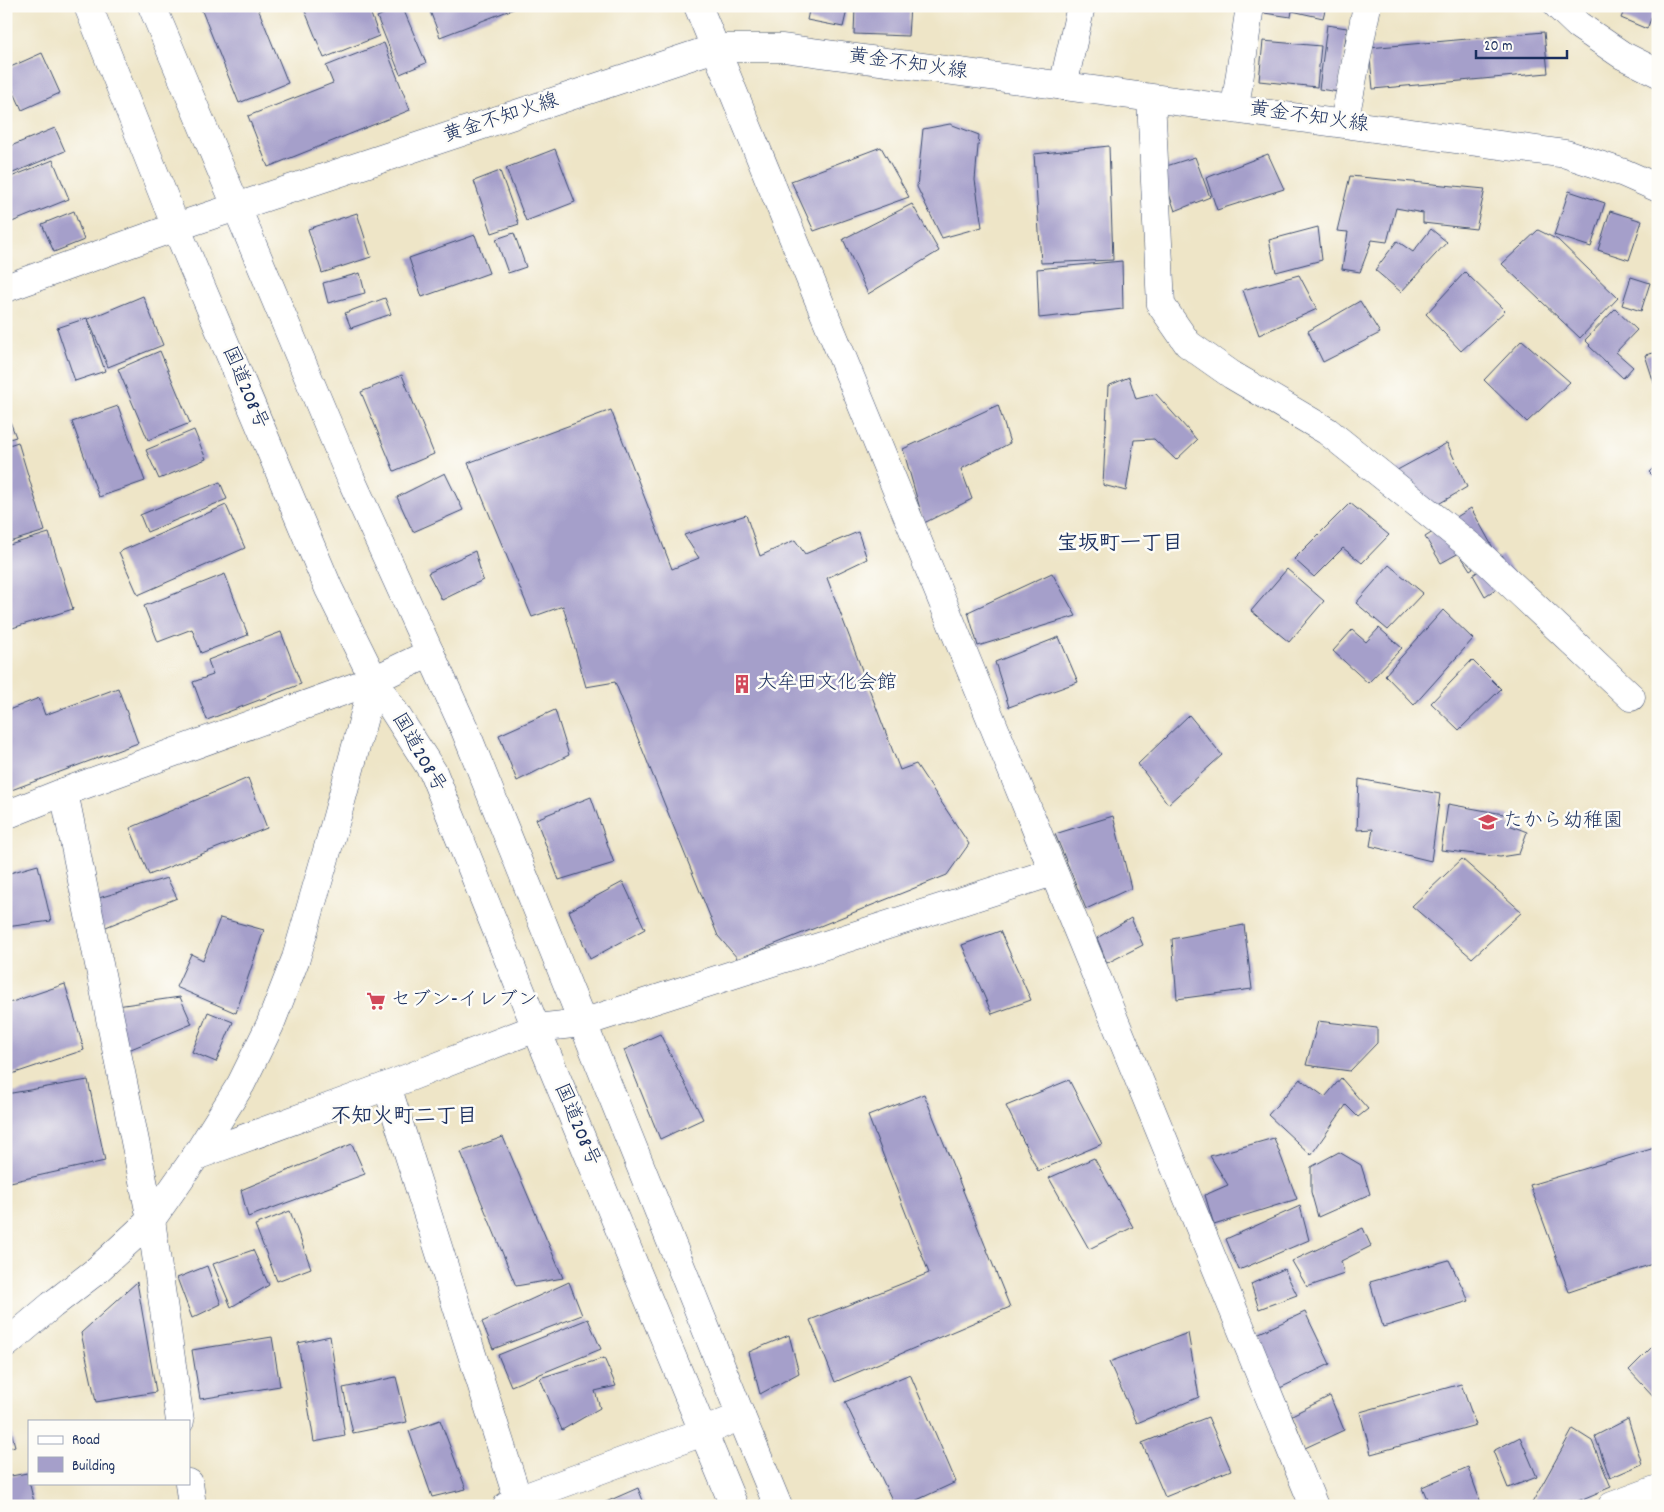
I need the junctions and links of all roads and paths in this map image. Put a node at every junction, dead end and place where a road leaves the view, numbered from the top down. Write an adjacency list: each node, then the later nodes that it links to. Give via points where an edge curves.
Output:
1 (88, 6): 16 (main road, 国道208号)
2 (152, 6): 15 (main road)
3 (698, 6): 8 (main road)
4 (1081, 6): 10 (main road)
5 (1250, 6): 12 (main road)
6 (1367, 6): 13 (main road)
7 (1558, 6): 9 (main road, via 1578,25 1622,56)
8 (715, 48): 10 (main road, 黄金不知火線, via 783,48); 15 (main road, 黄金不知火線); 23 (main road)
9 (1658, 73)
10 (1063, 86): 11 (main road, 黄金不知火線)
11 (1150, 99): 12 (main road, 黄金不知火線); 20 (main road, via 1161,305 1188,344 1232,375 1327,430 1474,549)
12 (1235, 108): 13 (main road, 黄金不知火線)
13 (1344, 123): 14 (main road, 黄金不知火線, via 1566,154)
14 (1658, 188)
15 (236, 207): 16 (main road, 黄金不知火線); 18 (main road, via 351,479)
16 (176, 227): 17 (main road, 黄金不知火線); 19 (main road, 国道208号, via 329,589)
17 (6, 288)
18 (430, 653): 19 (main road); 24 (main road)
19 (374, 680): 21 (main road); 25 (main road, 国道208号, via 433,772); 27 (main road, via 296,958 270,1024 241,1084)
20 (1631, 697)
21 (64, 792): 22 (main road); 28 (main road)
22 (6, 816)
23 (1053, 872): 24 (main road); 39 (main road)
24 (582, 1023): 25 (main road); 30 (main road)
25 (536, 1028): 26 (main road); 32 (main road, 国道208号)
26 (387, 1086): 27 (main road); 35 (main road)
27 (196, 1156): 28 (main road)
28 (152, 1220): 29 (main road, via 96,1271); 31 (main road)
29 (6, 1344)
30 (741, 1416): 32 (main road); 38 (main road)
31 (180, 1420)
32 (704, 1432): 35 (main road); 37 (main road, 国道208号)
33 (189, 1484): 36 (main road)
34 (1658, 1489): 40 (main road)
35 (515, 1504)
36 (192, 1506)
37 (734, 1506)
38 (778, 1506)
39 (1314, 1506)
40 (1612, 1506)

